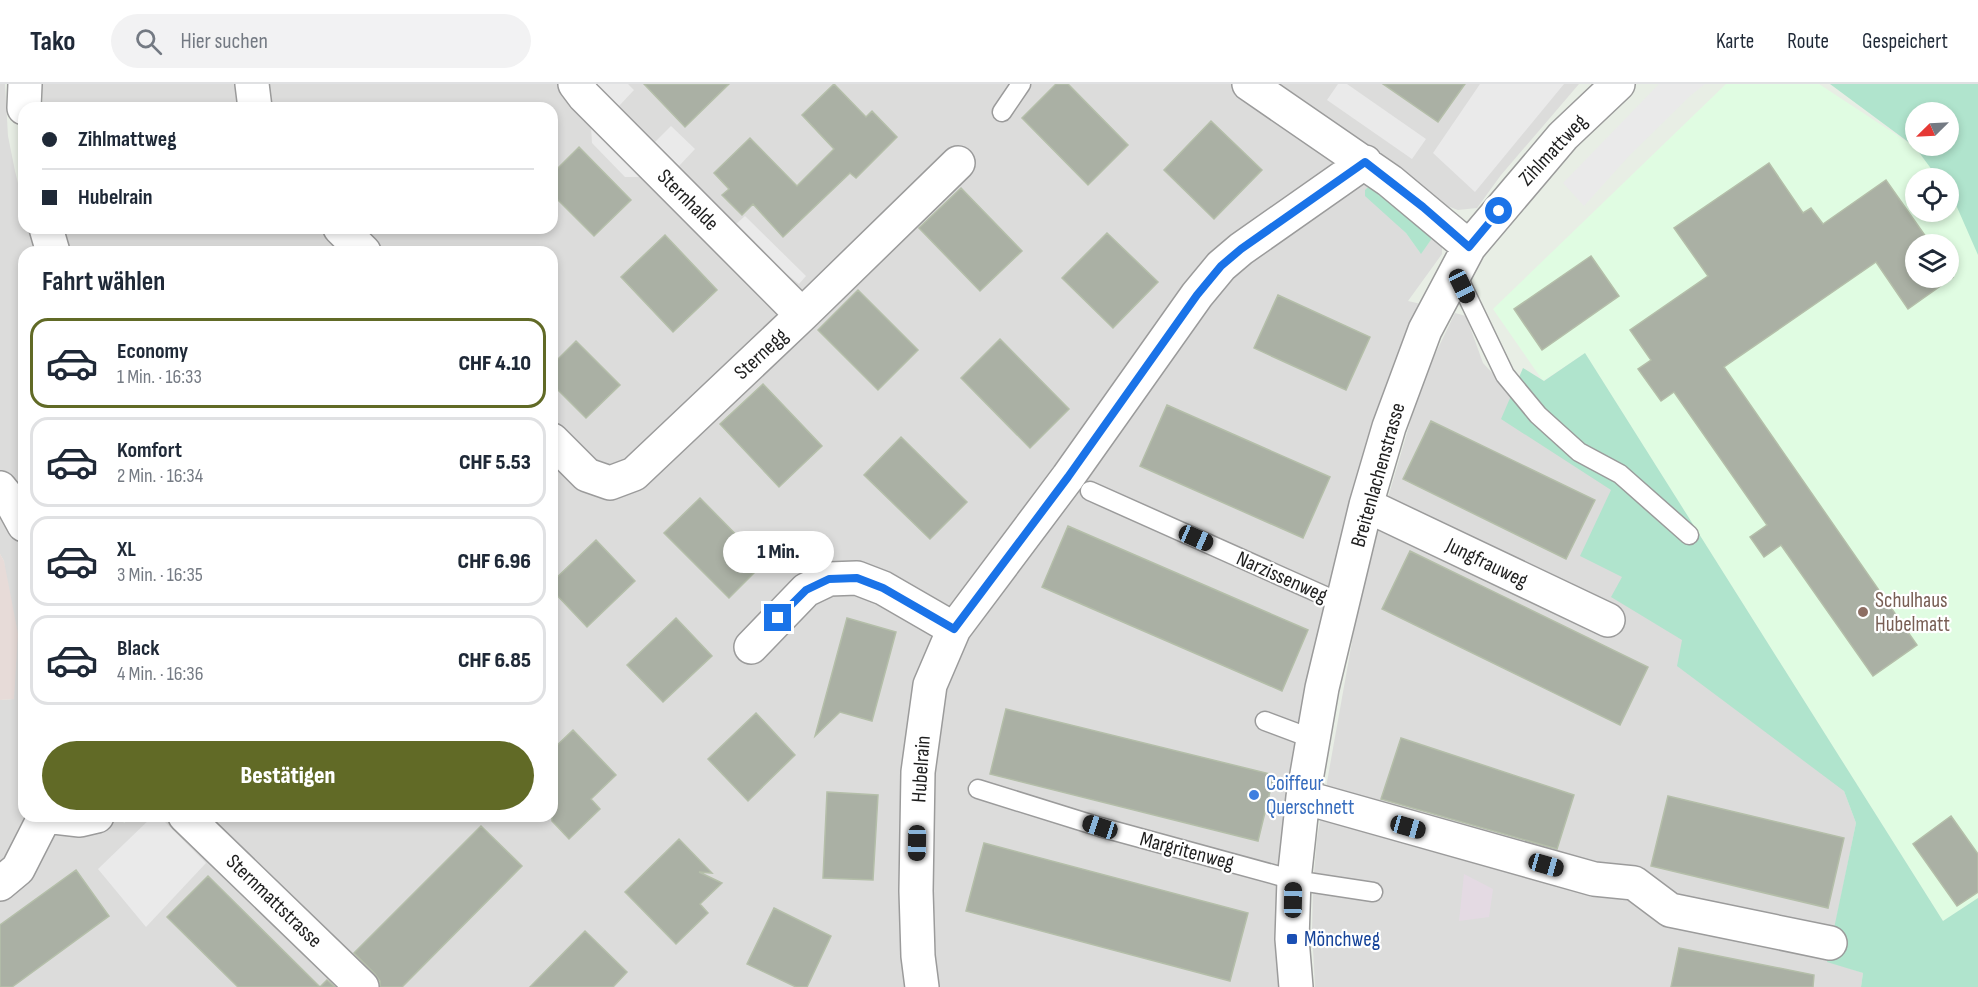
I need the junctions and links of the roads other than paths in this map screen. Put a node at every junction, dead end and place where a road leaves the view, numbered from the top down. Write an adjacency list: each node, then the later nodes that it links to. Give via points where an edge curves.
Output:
1 (25, 84): 7 (street)
2 (252, 84): 8 (street)
3 (575, 84): 15 (street, Sternhalde)
4 (1022, 84): 9 (lane)
5 (1250, 84): 10 (street)
6 (1618, 84): 14 (street, Zihlmattweg, via 1563,136)
7 (24, 102)
8 (254, 102)
9 (1002, 112)
10 (1365, 162): 14 (street, via 1423,207); 24 (street, Hubelrain, via 1221,266)
11 (958, 163): 15 (street, Sternegg)
12 (346, 234): 13 (street)
13 (358, 246)
14 (1463, 260): 19 (street, Breitenlachenstrasse, via 1425,330 1389,427); 21 (lane, via 1505,375 1578,452 1620,474)
15 (802, 315): 16 (street, Sternegg, via 634,474 610,483 587,475)
16 (558, 446)
17 (0, 488): 20 (street)
18 (1090, 491): 22 (lane, Narzissenweg)
19 (1366, 505): 22 (street, Breitenlachenstrasse); 23 (street, Jungfrauweg)
20 (18, 514)
21 (1689, 535)
22 (1343, 604): 27 (street, Breitenlachenstrasse)
23 (1608, 620)
24 (954, 629): 25 (street, via 883,588 857,578 829,579 806,590); 37 (street, Hubelrain, via 930,685 918,772 916,891)
25 (751, 647)
26 (1265, 721): 27 (lane)
27 (1313, 739): 29 (street, Breitenlachenstrasse)
28 (978, 789): 32 (lane, Margritenweg)
29 (1303, 797): 32 (street, Breitenlachenstrasse); 35 (street, via 1594,879 1634,883 1670,910)
30 (42, 822): 33 (street, via 18,869)
31 (191, 822): 36 (street, Sternmattstrasse)
32 (1294, 880): 34 (lane, Margritenweg); 38 (street, Breitenlachenstrasse, via 1292,939)
33 (0, 884)
34 (1373, 892)
35 (1830, 943)
36 (362, 987)
37 (922, 987)
38 (1296, 987)

